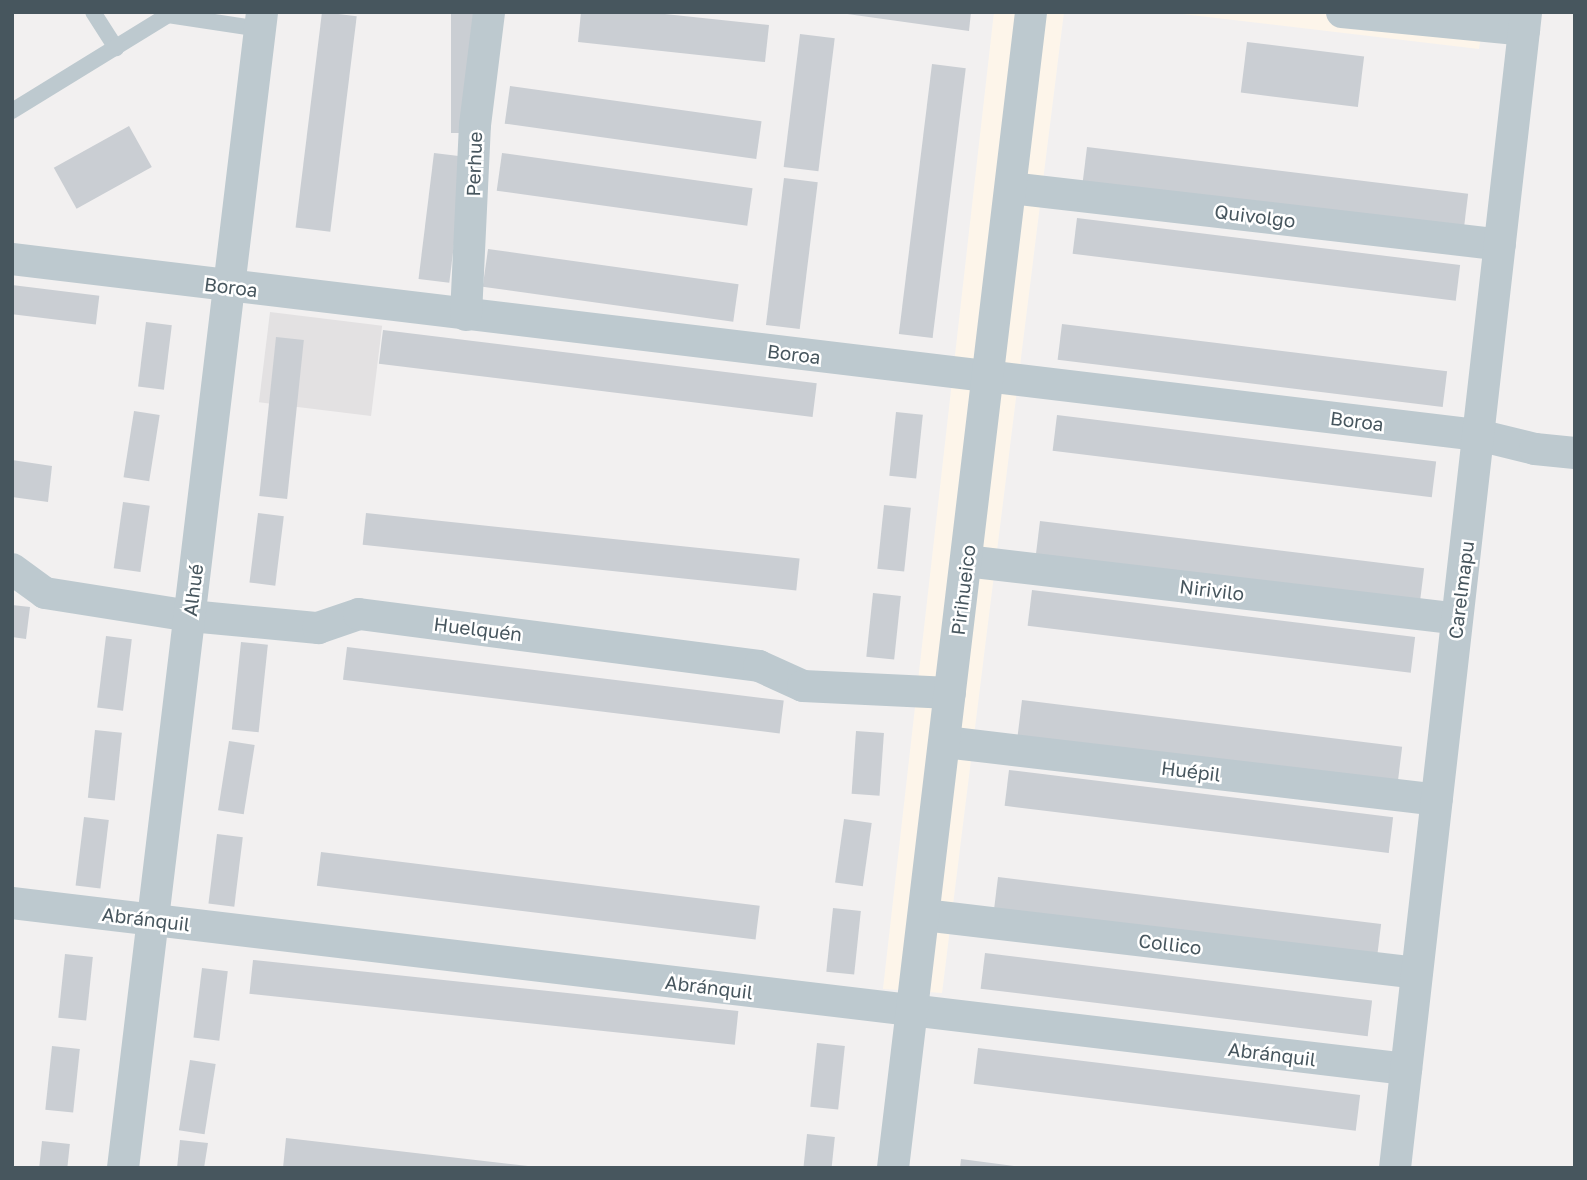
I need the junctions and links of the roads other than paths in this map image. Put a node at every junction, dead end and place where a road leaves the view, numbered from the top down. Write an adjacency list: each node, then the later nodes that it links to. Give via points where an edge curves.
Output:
1 (93, 12): 7 (lane)
2 (489, 12): 13 (street, Perhue, via 475,125)
3 (1031, 12): 9 (street, Pirihueico)
4 (1342, 12): 6 (street)
5 (261, 20): 7 (lane, via 168,15); 12 (street, Alhué)
6 (1525, 21): 10 (street, Carelmapu)
7 (116, 48): 8 (lane)
8 (12, 111)
9 (1010, 188): 10 (street, Quivolgo); 14 (street, Pirihueico)
10 (1500, 245): 15 (street, Carelmapu)
11 (12, 259): 12 (street, Boroa)
12 (229, 287): 13 (street, Boroa); 19 (street, Alhué)
13 (466, 316): 14 (street, Boroa)
14 (988, 377): 15 (street, Boroa); 17 (street, Pirihueico)
15 (1478, 435): 16 (street, Boroa); 20 (street, Carelmapu)
16 (1575, 453)
17 (966, 561): 20 (street, Nirivilo); 21 (street, Pirihueico)
18 (12, 569): 19 (street, Huelquén, via 45,593)
19 (190, 616): 21 (street, Huelquén, via 318,628 359,614 759,666 803,685); 26 (street, Alhué)
20 (1457, 619): 23 (street, Carelmapu)
21 (950, 693): 22 (street, Pirihueico)
22 (945, 742): 23 (street, Huépil); 25 (street, Pirihueico)
23 (1437, 800): 27 (street, Carelmapu)
24 (12, 903): 26 (street, Abránquil)
25 (924, 915): 27 (street, Collico); 28 (street, Pirihueico)
26 (153, 920): 28 (street, Abránquil); 30 (street, Alhué)
27 (1417, 973): 29 (street, Carelmapu)
28 (913, 1011): 29 (street, Abránquil); 31 (street, Pirihueico)
29 (1406, 1069): 32 (street, Carelmapu)
30 (123, 1168)
31 (893, 1168)
32 (1395, 1168)

